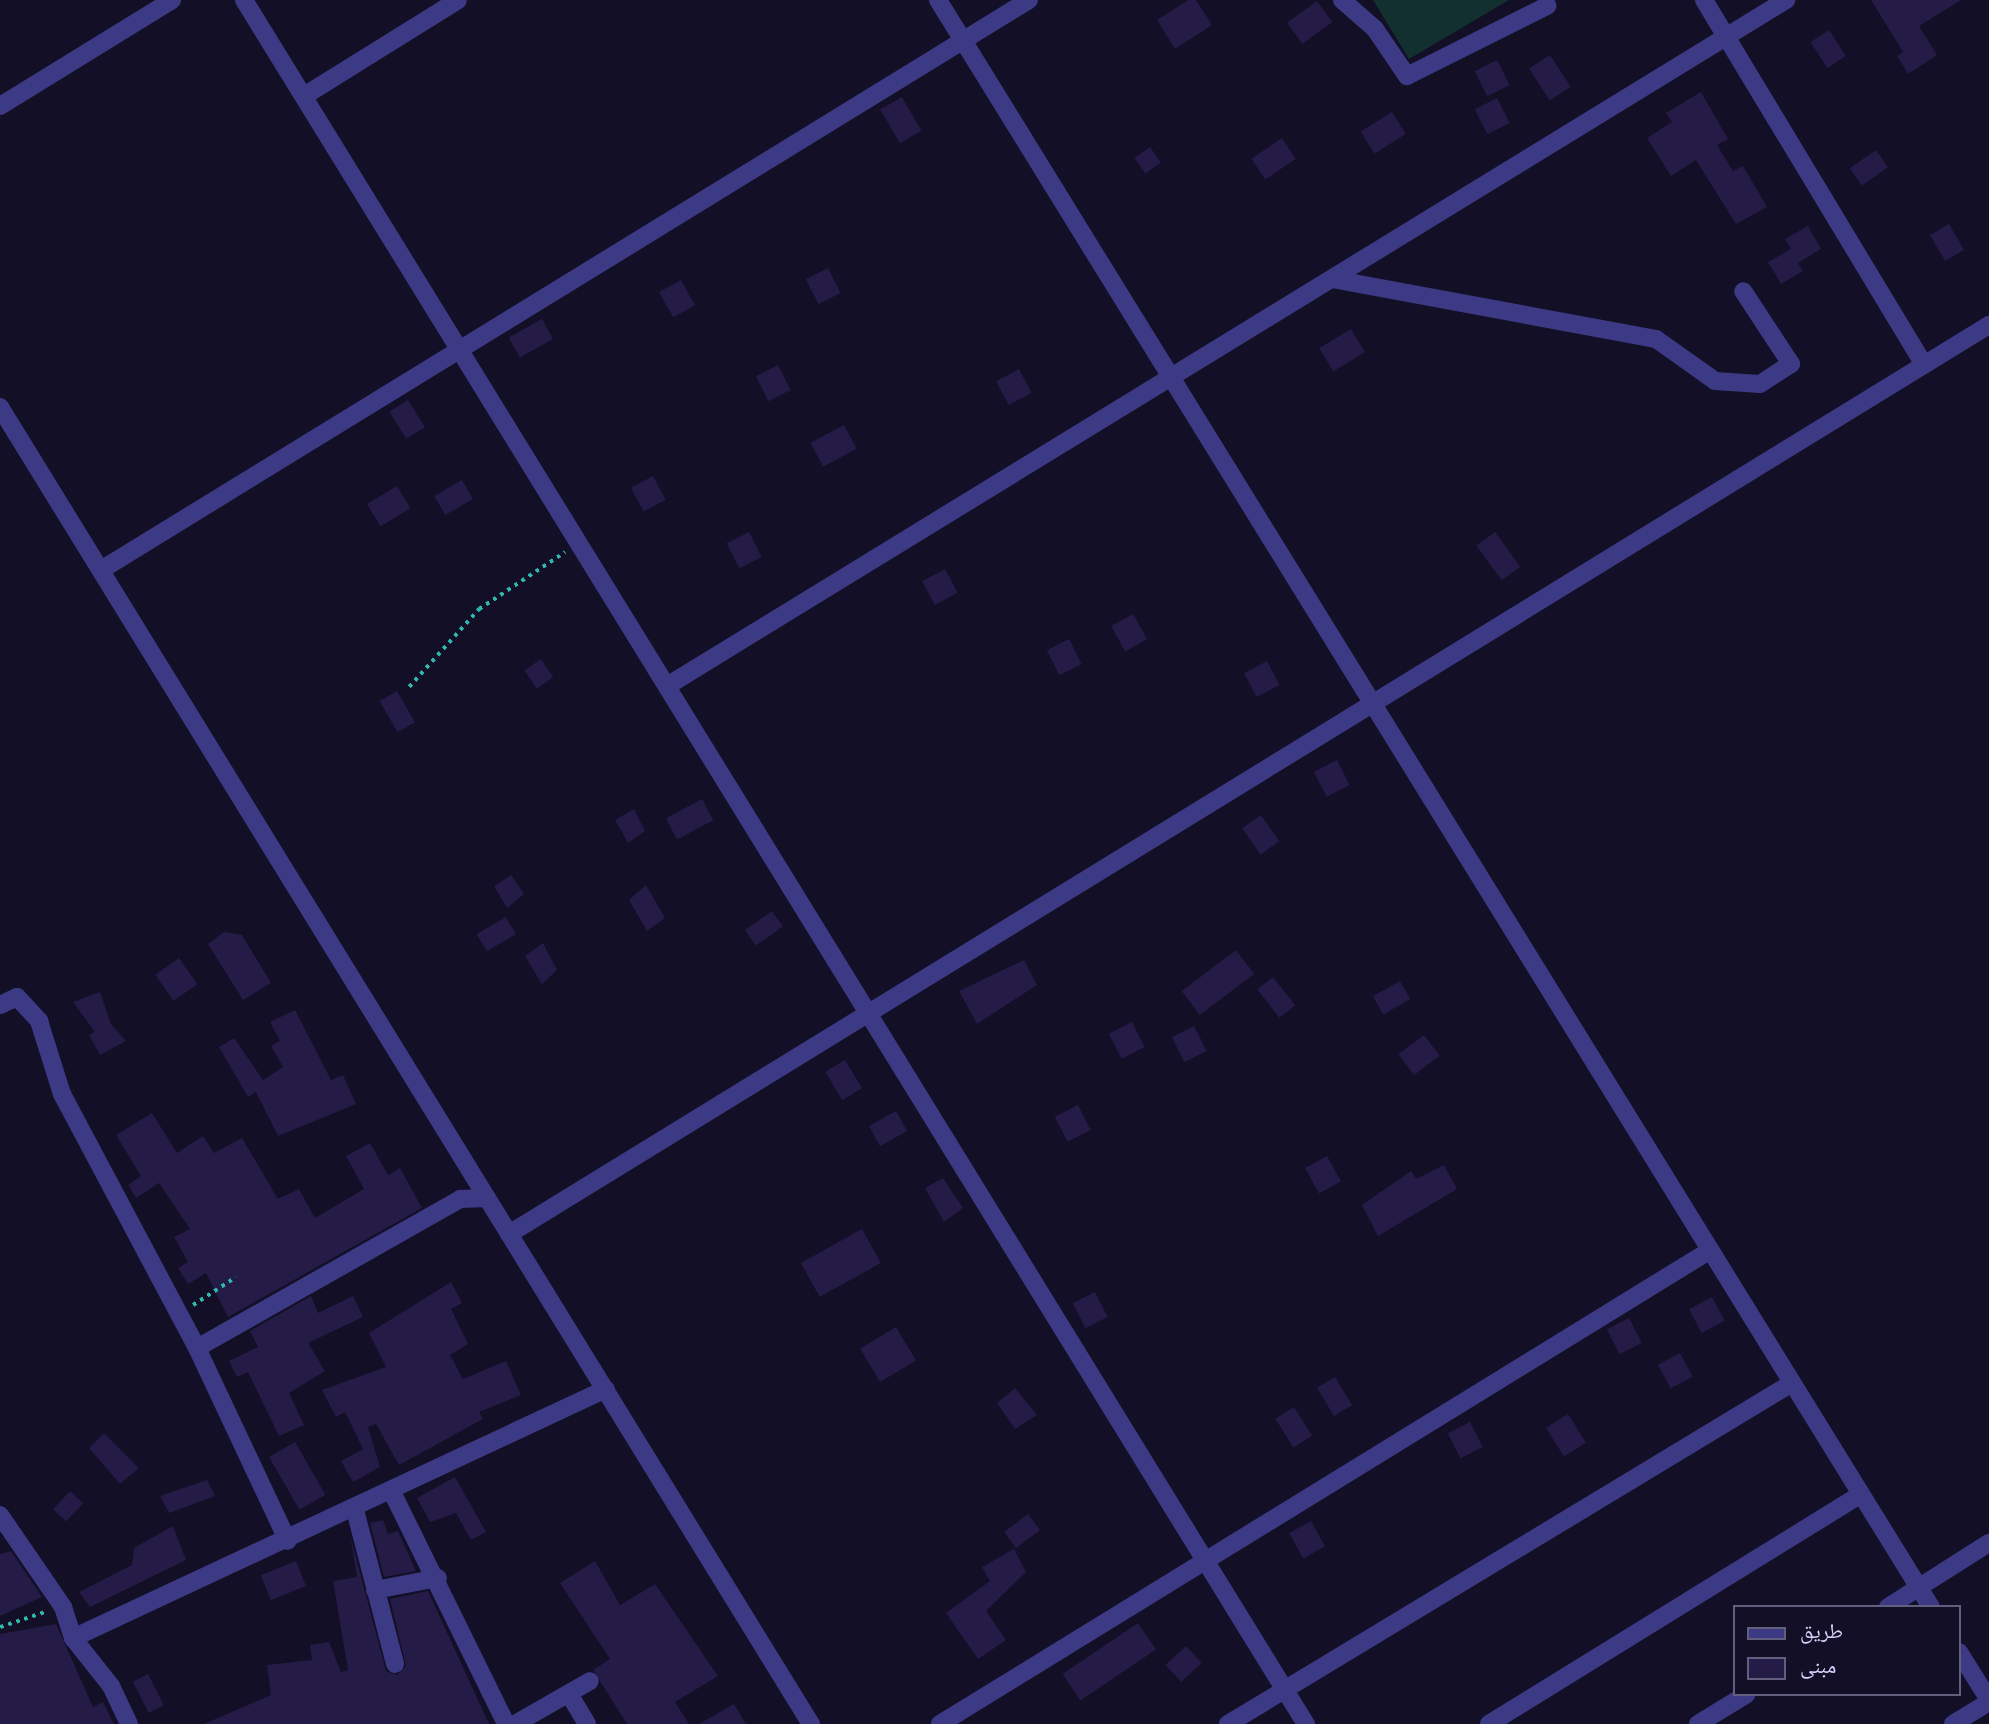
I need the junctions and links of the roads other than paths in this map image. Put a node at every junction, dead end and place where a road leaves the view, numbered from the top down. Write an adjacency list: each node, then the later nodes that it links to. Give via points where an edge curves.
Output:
1 (172, 0): 13 (street)
2 (244, 0): 12 (street)
3 (458, 0): 12 (street)
4 (938, 0): 11 (street)
5 (1029, 0): 11 (street)
6 (1342, 0): 9 (street, via 1374,29 1407,76)
7 (1704, 0): 10 (street)
8 (1786, 0): 10 (street)
9 (1547, 6)
10 (1727, 36): 14 (street); 18 (street)
11 (962, 41): 17 (street); 19 (street)
12 (304, 96): 17 (street)
13 (0, 106)
14 (1332, 279): 15 (street, via 1656,339 1715,381 1760,384 1791,364); 19 (street)
15 (1743, 290)
16 (1989, 325): 18 (street)
17 (460, 350): 21 (street); 22 (street)
18 (1924, 365): 23 (street)
19 (1169, 379): 22 (street); 23 (street)
20 (0, 407): 21 (street)
21 (100, 570): 26 (street)
22 (667, 687): 25 (street)
23 (1370, 705): 25 (street); 28 (street)
24 (0, 1005): 29 (street, via 17,997 39,1021 62,1094)
25 (868, 1013): 27 (street); 38 (street)
26 (487, 1198): 27 (street); 29 (street, via 460,1199)
27 (509, 1234): 31 (street)
28 (1710, 1251): 30 (street); 38 (street)
29 (197, 1348): 36 (street)
30 (1792, 1383): 33 (street); 48 (street)
31 (606, 1389): 32 (street); 52 (street)
32 (392, 1492): 34 (street); 39 (street)
33 (1861, 1494): 40 (street); 60 (street)
34 (355, 1510): 36 (street); 41 (street)
35 (0, 1515): 44 (street, via 63,1606)
36 (288, 1541): 44 (street)
37 (1989, 1543): 40 (street)
38 (1203, 1557): 48 (street); 57 (street)
39 (438, 1578): 41 (street); 54 (street)
40 (1919, 1587): 42 (street); 43 (street)
41 (375, 1590): 46 (street)
42 (1891, 1605)
43 (1930, 1605)
44 (73, 1638): 53 (street, via 111,1686)
45 (1961, 1655): 51 (street)
46 (395, 1664)
47 (590, 1681): 49 (street)
48 (1284, 1690): 58 (street); 59 (street)
49 (569, 1693): 55 (street); 56 (street)
50 (1743, 1696): 61 (street)
51 (1989, 1701): 62 (street)
52 (808, 1723)
53 (129, 1724)
54 (506, 1724)
55 (516, 1724)
56 (587, 1724)
57 (940, 1724)
58 (1228, 1724)
59 (1306, 1724)
60 (1489, 1724)
61 (1698, 1724)
62 (1953, 1724)

